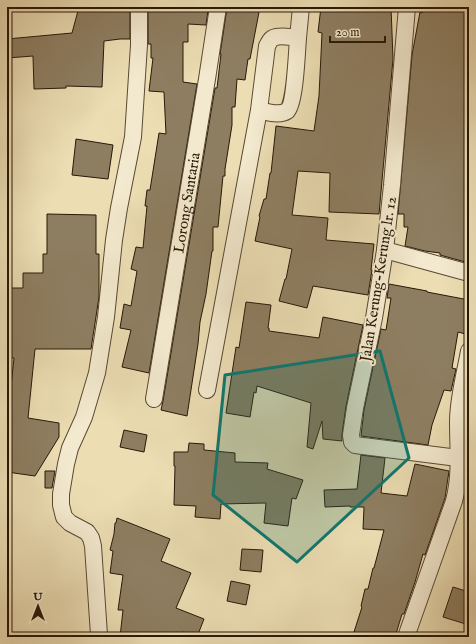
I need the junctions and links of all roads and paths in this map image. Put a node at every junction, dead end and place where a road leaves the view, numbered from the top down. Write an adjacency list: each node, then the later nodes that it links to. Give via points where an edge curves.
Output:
1 (138, 7): 13 (street, via 139,45 133,137 114,240 106,317 97,373 84,417 70,448 61,494 64,517 87,532 91,538)
2 (218, 7): 11 (street, Lorong Santaria)
3 (301, 7): 5 (street)
4 (407, 7): 7 (street, Jalan Kerung-Kerung lr. 12)
5 (298, 38): 6 (street, via 276,37 269,41); 6 (street, via 290,108 279,113)
6 (259, 110): 10 (street)
7 (385, 250): 8 (street); 12 (street, Jalan Kerung-Kerung lr. 12, via 354,416 352,442 357,445)
8 (469, 273)
9 (469, 351): 12 (street, via 460,396)
10 (207, 390)
11 (154, 399)
12 (458, 458): 14 (street, via 454,502)
13 (99, 635)
14 (406, 637)

